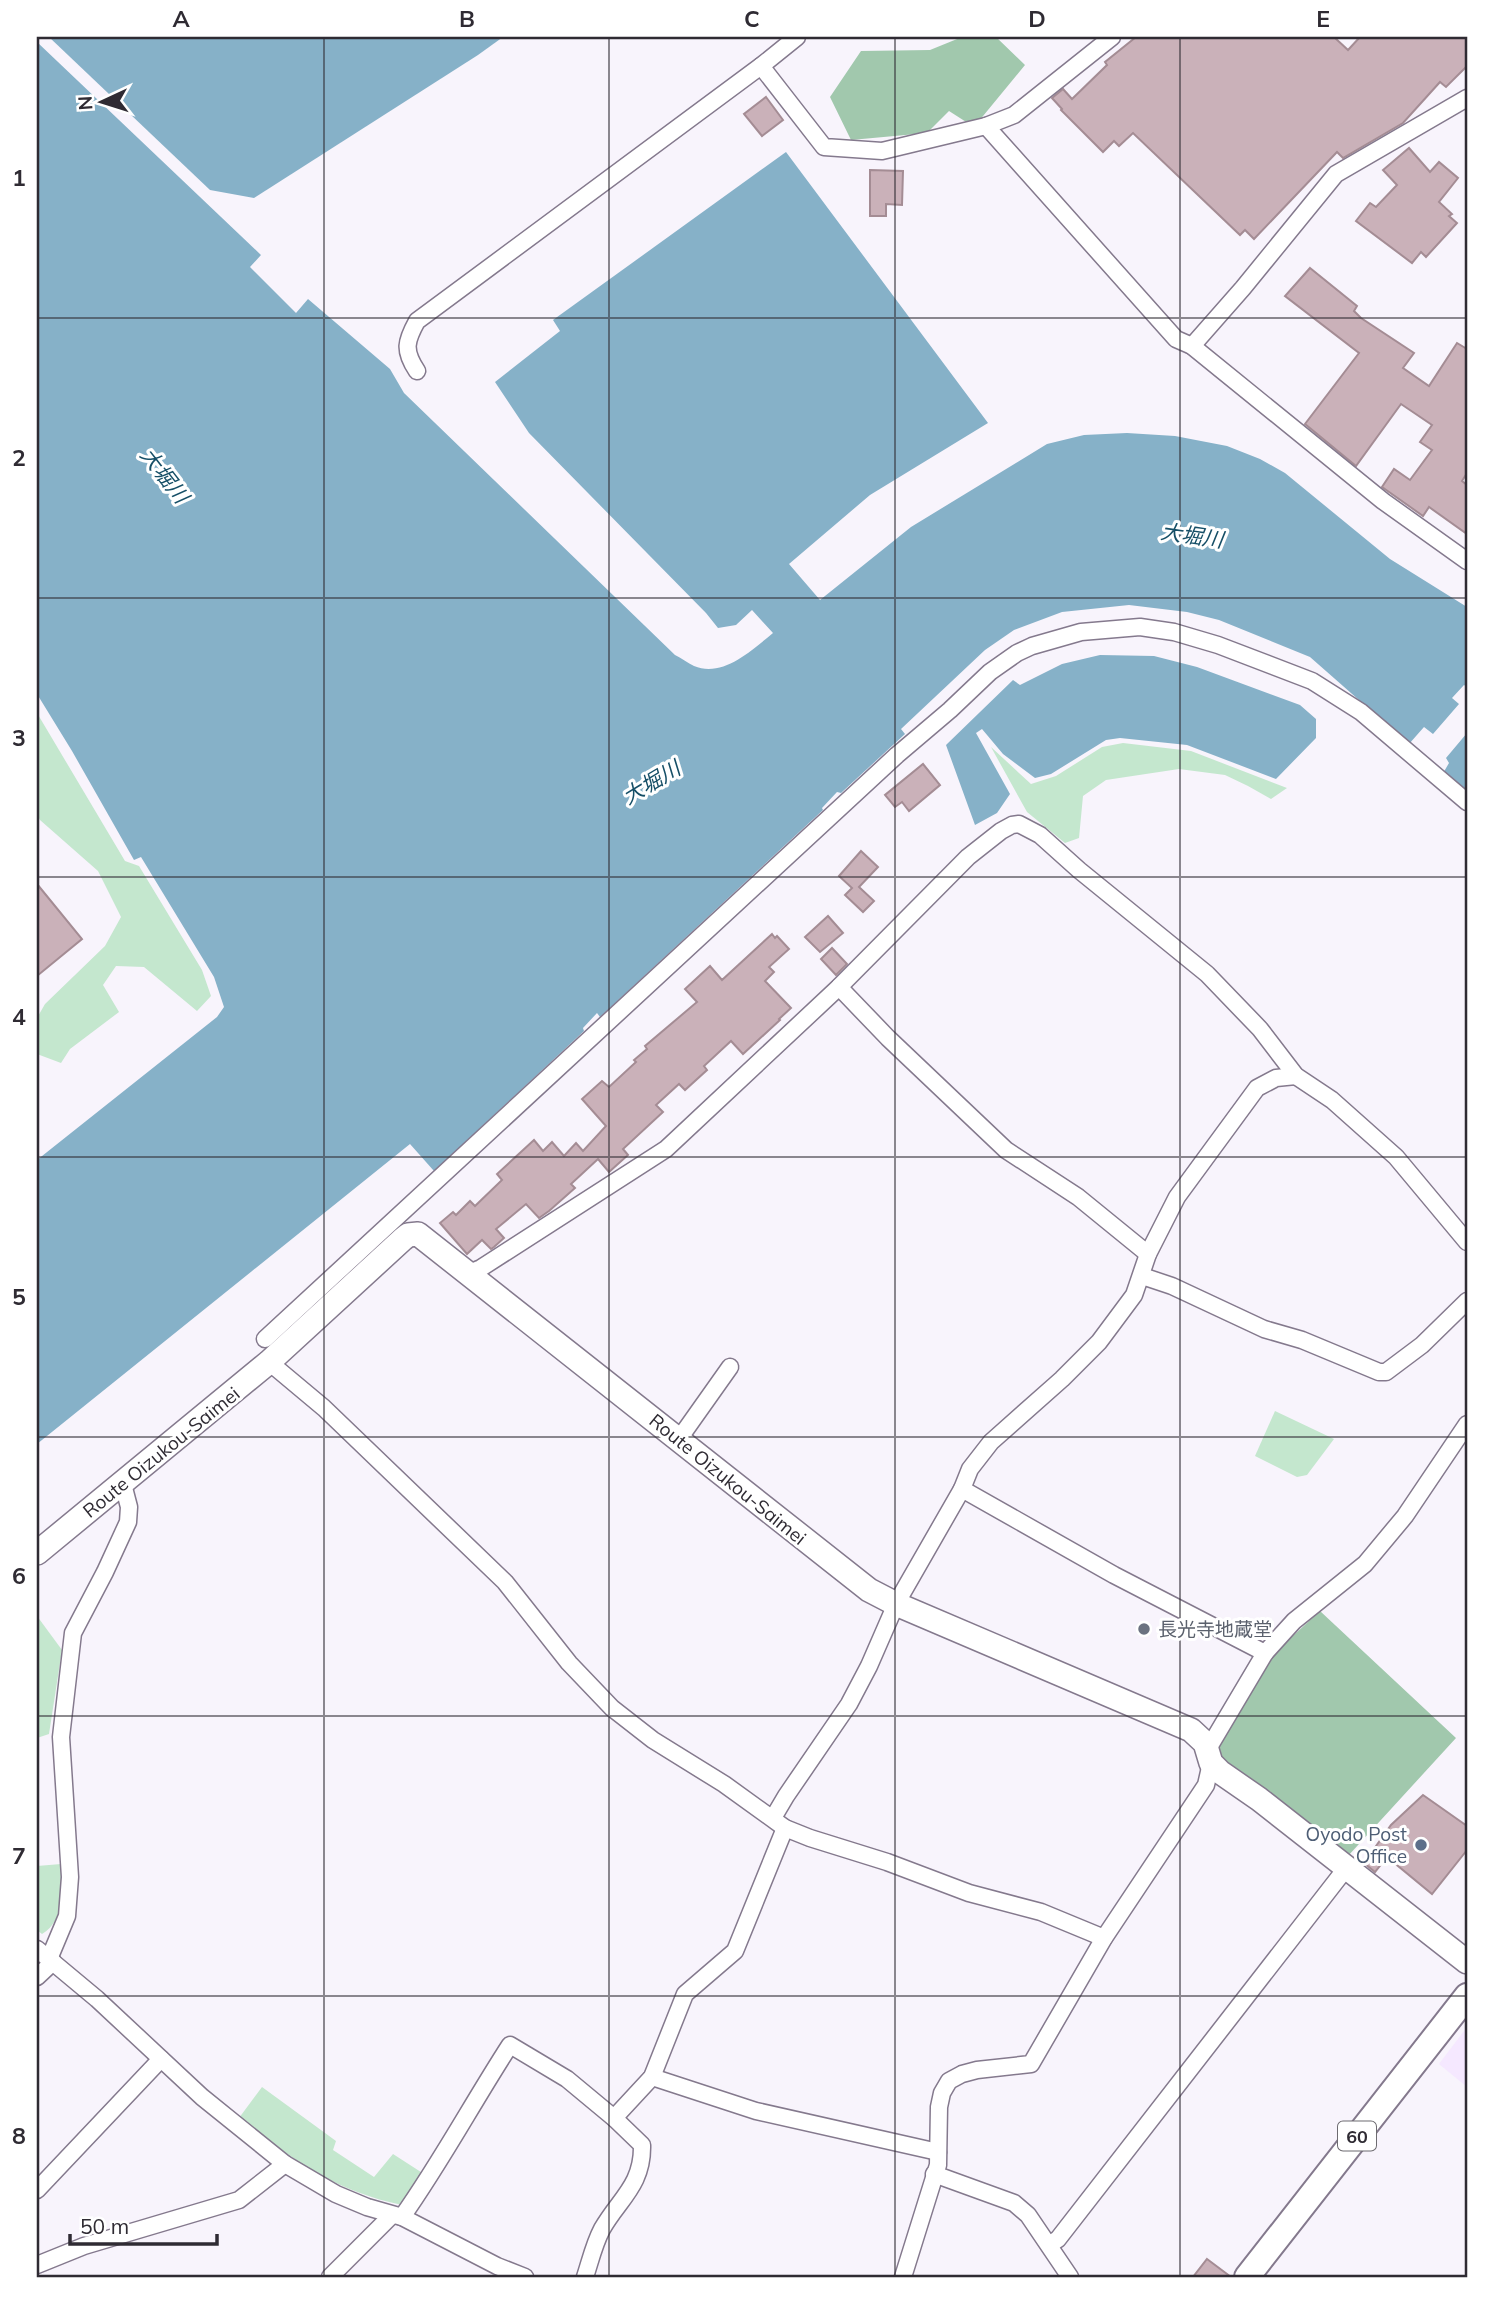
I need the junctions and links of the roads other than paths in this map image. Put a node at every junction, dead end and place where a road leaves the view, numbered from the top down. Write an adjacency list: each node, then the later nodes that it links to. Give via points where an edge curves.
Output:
1 (797, 37): 3 (street)
2 (1112, 37): 5 (street, via 1014,115)
3 (761, 66): 5 (street, via 824,147 882,151); 7 (street, via 417,321 407,339 408,358)
4 (1467, 97): 6 (street, via 1335,174)
5 (986, 126): 6 (street, via 1176,340)
6 (1192, 346): 8 (street, via 1374,494)
7 (417, 371)
8 (1467, 561)
9 (1467, 802): 17 (street, via 1351,706 1312,681 1218,645 1140,627 1082,632 1032,646 990,672 897,755)
10 (839, 987): 11 (street, via 968,857 1001,831 1019,824 1040,835 1207,974 1260,1029); 13 (street, via 1006,1150 1077,1197); 14 (street, via 666,1149)
11 (1296, 1076): 12 (street, via 1332,1100 1396,1157); 13 (street, via 1276,1078 1257,1088 1177,1197)
12 (1467, 1242)
13 (1148, 1254): 15 (street)
14 (467, 1274): 18 (main road, Route Oizukou-Saimei, via 422,1235 408,1236); 21 (main road, Route Oizukou-Saimei)
15 (1142, 1276): 16 (street, via 1379,1372 1386,1372 1422,1345); 23 (street, via 1134,1296 1099,1342 991,1443 970,1469)
16 (1467, 1301)
17 (265, 1339)
18 (269, 1362): 22 (main road, Route Oizukou-Saimei); 28 (street, via 324,1408 505,1582 569,1663 612,1708)
19 (730, 1367): 21 (street)
20 (1467, 1424): 26 (street, via 1405,1516 1365,1564 1294,1621)
21 (679, 1438): 25 (main road, Route Oizukou-Saimei, via 849,1576)
22 (123, 1484): 24 (main road, Route Oizukou-Saimei); 31 (street, via 128,1521 74,1633 61,1737 70,1877 67,1916)
23 (962, 1489): 25 (street); 26 (street)
24 (37, 1553)
25 (896, 1604): 27 (main road, Route Oizukou-Saimei, via 1171,1721 1198,1735); 28 (street, via 849,1704 786,1796)
26 (1265, 1653): 27 (street)
27 (1210, 1756): 29 (main road, Route Oizukou-Saimei, via 1220,1772); 30 (street, via 1206,1784)
28 (779, 1823): 30 (street, via 810,1838 969,1893 1041,1912); 36 (street, via 736,1951 685,1994)
29 (1347, 1867): 32 (main road, Route Oizukou-Saimei); 43 (street)
30 (1104, 1938): 38 (street, via 1031,2064 977,2070 948,2081 939,2107)
31 (46, 1957): 33 (street); 35 (street)
32 (1467, 1962)
33 (37, 1977)
34 (1467, 1996): 50 (main road, 60)
35 (161, 2059): 39 (street); 41 (street)
36 (652, 2077): 37 (street); 38 (street, via 756,2111)
37 (614, 2118): 42 (street, via 567,2079 510,2045 429,2179); 47 (street, via 642,2145 642,2152 635,2183 601,2231)
38 (938, 2152): 40 (street)
39 (285, 2164): 42 (street, via 335,2194); 44 (street, via 239,2200 84,2246)
40 (934, 2175): 43 (street, via 1014,2203); 48 (street)
41 (37, 2190)
42 (397, 2216): 45 (street); 46 (street)
43 (1049, 2245): 49 (street)
44 (37, 2265)
45 (330, 2277)
46 (525, 2277)
47 (585, 2277)
48 (903, 2277)
49 (1070, 2277)
50 (1247, 2277)

